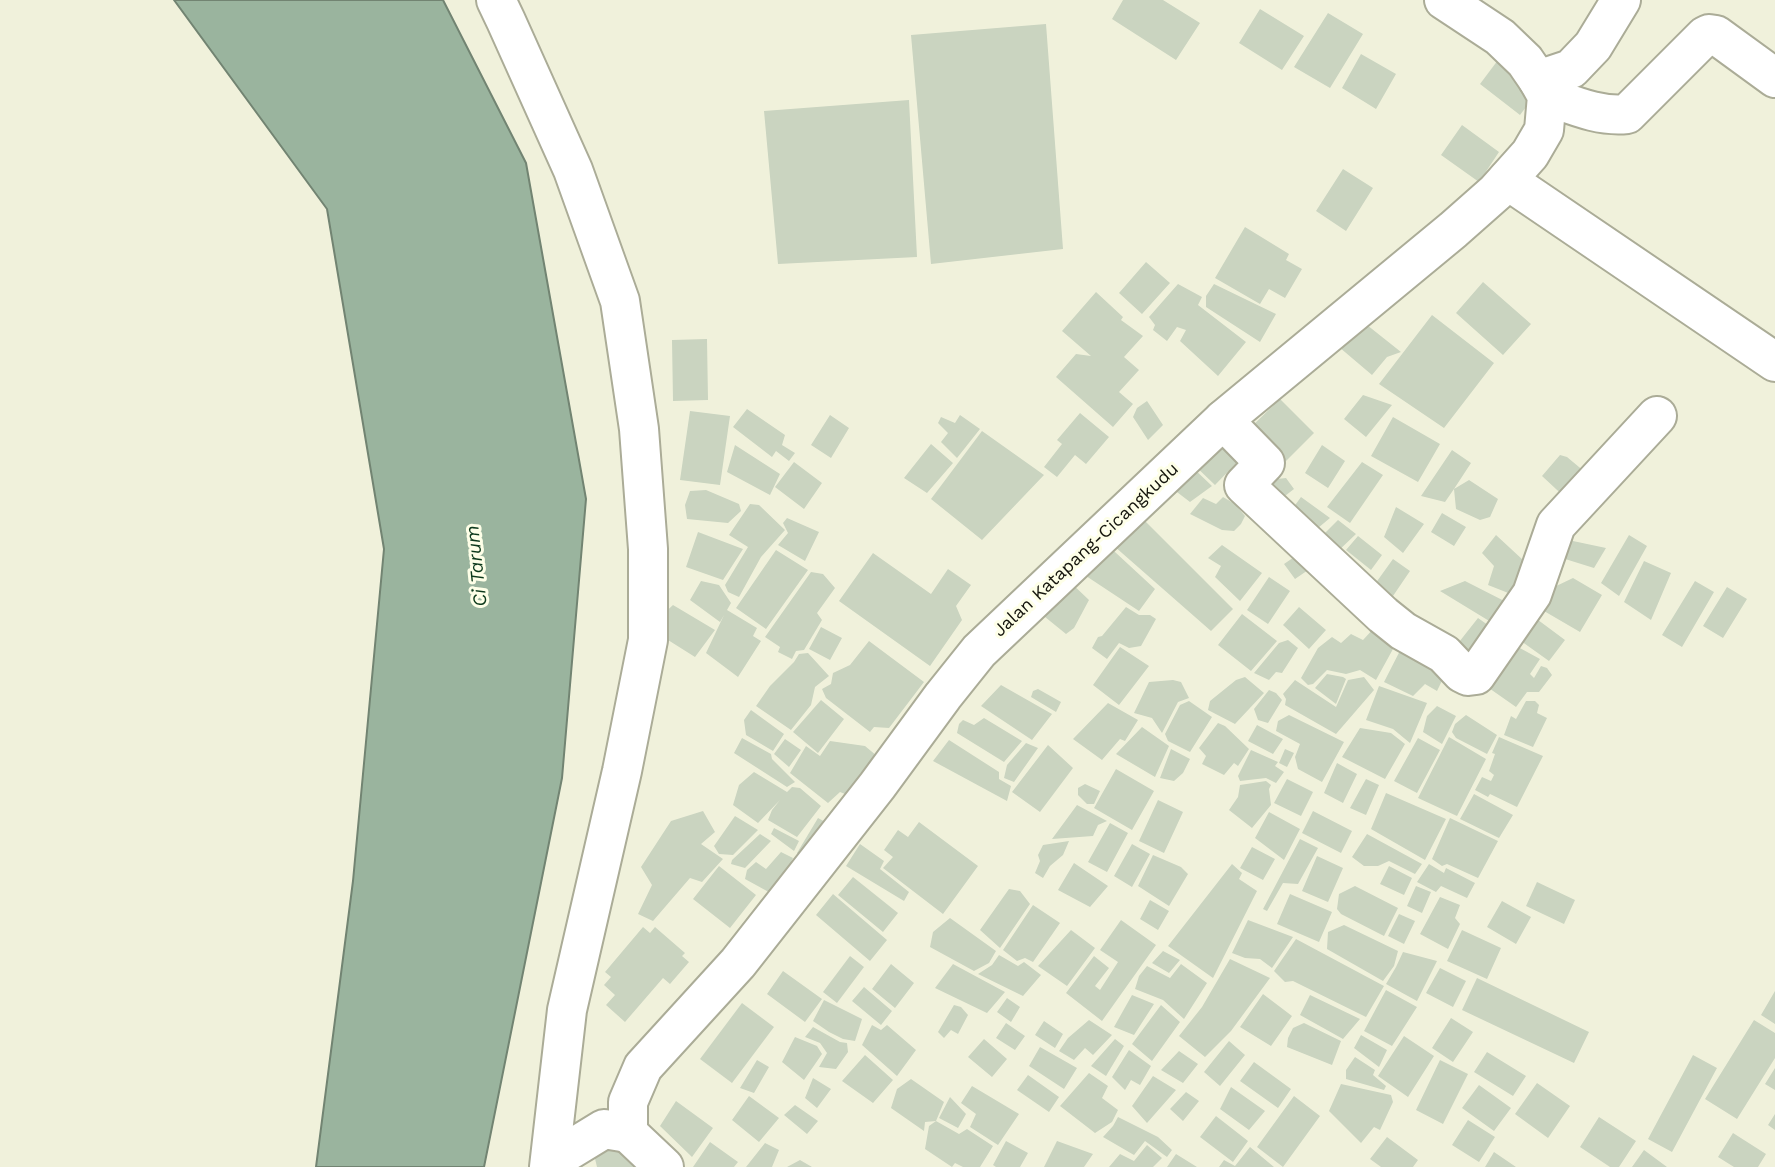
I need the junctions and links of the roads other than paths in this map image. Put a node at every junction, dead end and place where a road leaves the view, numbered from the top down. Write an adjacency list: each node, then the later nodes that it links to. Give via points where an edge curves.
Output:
1 (496, 0): 11 (street, via 573,170 620,301 639,429 648,549 648,639 567,1010)
2 (1444, 0): 5 (street, via 1500,37 1525,61)
3 (1621, 0): 5 (street, via 1593,46)
4 (1775, 78): 5 (street, via 1709,34 1627,114 1590,111)
5 (1543, 88): 6 (street, Jalan Katapang-Cicangkudu, via 1544,130 1531,154)
6 (1507, 180): 7 (street); 9 (street, Jalan Katapang-Cicangkudu)
7 (1775, 362)
8 (1657, 416): 9 (street, via 1556,525 1532,594 1476,675 1468,676 1444,653 1383,615 1244,485 1265,463)
9 (1223, 420): 10 (street, Jalan Katapang-Cicangkudu, via 979,651 738,962 643,1067 628,1101)
10 (628, 1133): 11 (street, via 604,1129); 12 (street)
11 (549, 1164)
12 (664, 1167)

